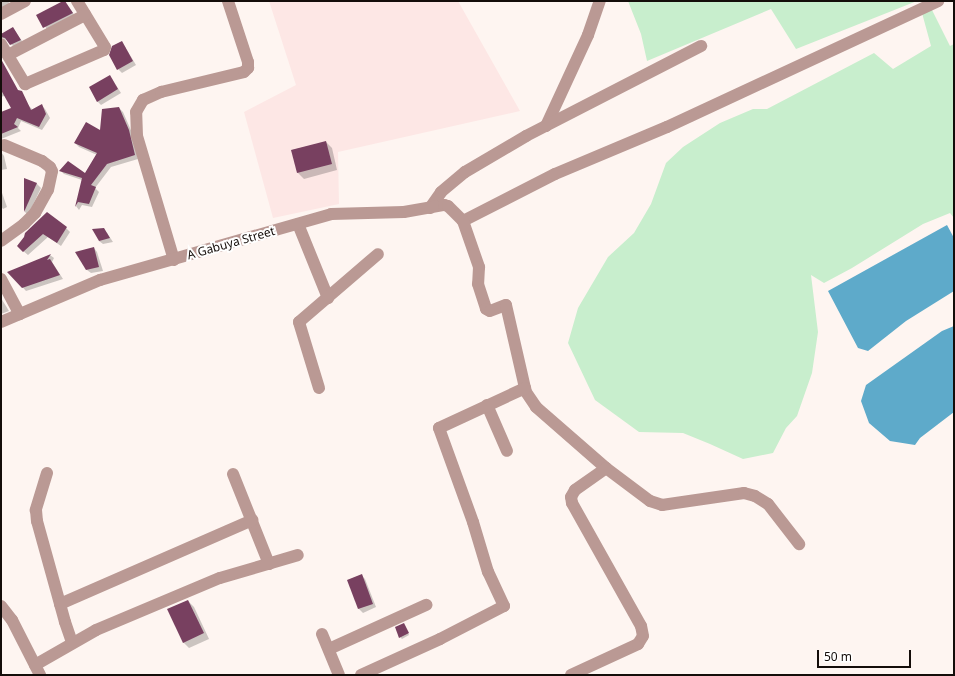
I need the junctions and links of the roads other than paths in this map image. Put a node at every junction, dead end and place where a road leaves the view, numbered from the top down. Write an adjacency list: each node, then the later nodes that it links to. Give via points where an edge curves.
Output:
1 (25, 1): 6 (street)
2 (77, 1): 7 (street)
3 (228, 1): 18 (street, via 248,68 244,72 161,92 143,100 136,112 137,136)
4 (600, 1): 11 (street, via 594,22)
5 (938, 1): 14 (street, via 667,127 555,174)
6 (1, 14)
7 (85, 15): 10 (street); 10 (street, via 105,47 104,50 25,84)
8 (1, 44): 10 (street)
9 (701, 46): 11 (street)
10 (8, 55)
11 (546, 126): 13 (street, via 465,172 441,192)
12 (4, 145): 16 (street, via 42,162 52,171 48,190 35,213)
13 (430, 208): 14 (street, A Gabuya Street, via 448,206); 15 (street, A Gabuya Street, via 404,212 331,214)
14 (463, 221): 24 (street, via 479,267 478,284 486,309 490,312 506,305)
15 (298, 224): 18 (street, A Gabuya Street); 20 (street)
16 (1, 241)
17 (378, 254): 20 (street)
18 (174, 260): 21 (street, A Gabuya Street, via 100,280)
19 (1, 279): 21 (street)
20 (328, 298): 23 (street, via 299,322)
21 (20, 314): 22 (street, A Gabuya Street)
22 (1, 322)
23 (319, 388)
24 (525, 388): 25 (street); 27 (street, via 529,400 536,407)
25 (487, 405): 26 (street); 42 (street, via 439,428 488,572 504,606)
26 (507, 451)
27 (606, 468): 31 (street, via 644,497 662,505 744,493 755,496 768,504); 43 (street, via 576,490 571,497 572,503 641,626 643,636 638,644)
28 (47, 474): 34 (street, via 36,510 37,521)
29 (233, 474): 30 (street)
30 (252, 520): 33 (street); 34 (street)
31 (799, 544)
32 (298, 555): 33 (street)
33 (269, 564): 38 (street, via 220,578)
34 (60, 604): 38 (street)
35 (426, 605): 39 (street)
36 (1, 606): 40 (street, via 12,620)
37 (322, 634): 39 (street)
38 (72, 642): 40 (street)
39 (329, 649): 41 (street)
40 (37, 670)
41 (339, 675)
42 (361, 675)
43 (571, 675)

